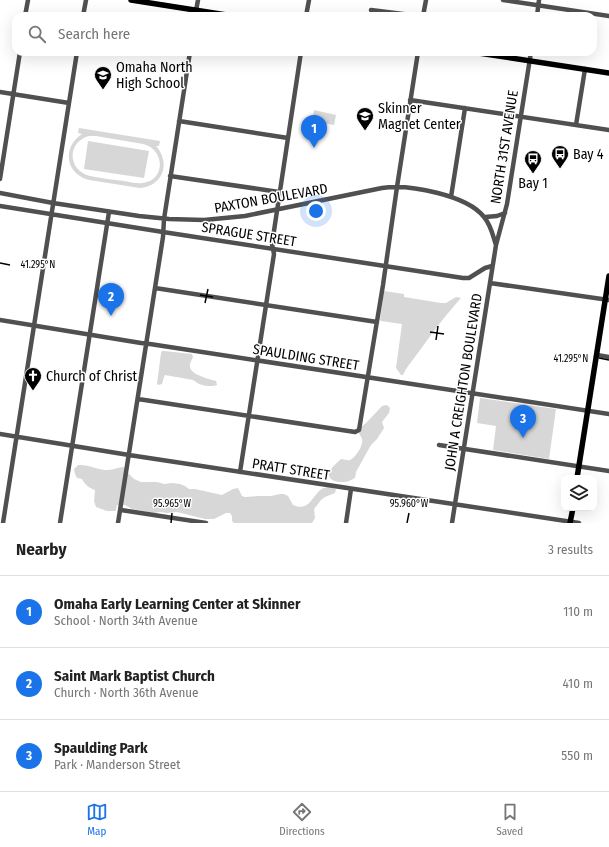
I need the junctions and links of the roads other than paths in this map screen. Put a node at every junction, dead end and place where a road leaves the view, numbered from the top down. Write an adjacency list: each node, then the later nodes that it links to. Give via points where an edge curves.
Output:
1 (28, 0): 12 (street)
2 (86, 0): 13 (street)
3 (131, 0): 9 (main road)
4 (198, 0): 15 (street)
5 (309, 0): 16 (street)
6 (426, 0): 18 (street)
7 (503, 0): 10 (street)
8 (539, 0): 10 (street)
9 (142, 1): 14 (main road)
10 (538, 6): 19 (street); 20 (street)
11 (371, 10): 17 (street)
12 (26, 12)
13 (84, 12)
14 (192, 12)
15 (196, 12)
16 (307, 12)
17 (387, 12)
18 (424, 12)
19 (537, 12)
20 (581, 12)
21 (597, 14): 22 (street)
22 (609, 16)
23 (19, 56): 34 (street)
24 (76, 56): 36 (street)
25 (189, 56): 39 (street)
26 (300, 56): 42 (street)
27 (417, 56): 35 (street)
28 (498, 56): 30 (main road)
29 (531, 56): 30 (street, NORTH 31ST AVENUE)
30 (530, 61): 31 (main road); 38 (street, NORTH 31ST AVENUE)
31 (585, 69): 32 (main road); 40 (street)
32 (609, 73)
33 (0, 92): 34 (street)
34 (13, 94): 36 (street); 44 (street)
35 (410, 100): 37 (street); 45 (street)
36 (69, 103): 49 (street)
37 (465, 108): 38 (street); 48 (street)
38 (521, 117): 40 (street); 53 (street, NORTH 31ST AVENUE)
39 (179, 121): 42 (street); 43 (street)
40 (576, 125): 41 (street)
41 (609, 130)
42 (288, 138): 46 (street)
43 (170, 176): 46 (street); 56 (street)
44 (0, 179)
45 (397, 187): 48 (street, PAXTON BOULEVARD); 51 (street, PAXTON BOULEVARD); 61 (street)
46 (279, 192): 51 (street)
47 (0, 194): 49 (street, PAXTON BOULEVARD)
48 (451, 197): 55 (street, PAXTON BOULEVARD, via 469,205)
49 (53, 203): 52 (street, PAXTON BOULEVARD); 54 (street)
50 (0, 206): 54 (street, SPRAGUE STREET)
51 (277, 210): 56 (street, PAXTON BOULEVARD, via 218,220); 60 (street)
52 (109, 212): 56 (street, PAXTON BOULEVARD); 57 (street)
53 (505, 213): 55 (street); 59 (street, NORTH 31ST AVENUE)
54 (51, 214): 57 (street, SPRAGUE STREET); 70 (street)
55 (485, 217): 59 (street)
56 (164, 219): 58 (street)
57 (107, 224): 58 (street, SPRAGUE STREET); 71 (street)
58 (163, 232): 60 (street, SPRAGUE STREET); 65 (street)
59 (496, 245): 62 (street, JOHN A CREIGHTON BOULEVARD)
60 (273, 249): 61 (street, SPRAGUE STREET); 67 (street)
61 (385, 266): 62 (street, SPRAGUE STREET, via 469,278); 69 (street)
62 (492, 266): 64 (street, JOHN A CREIGHTON BOULEVARD)
63 (609, 276): 66 (main road)
64 (490, 283): 66 (street); 77 (street, JOHN A CREIGHTON BOULEVARD)
65 (155, 288): 67 (street); 72 (street)
66 (607, 300): 73 (main road)
67 (266, 305): 69 (street); 75 (street)
68 (0, 320): 70 (street, SPAULDING STREET)
69 (377, 322): 76 (street)
70 (34, 326): 71 (street, SPAULDING STREET); 83 (street)
71 (90, 335): 72 (street, SPAULDING STREET); 85 (street)
72 (146, 344): 75 (street, SPAULDING STREET); 78 (street)
73 (597, 355): 74 (street); 79 (main road)
74 (609, 357)
75 (258, 360): 76 (street, SPAULDING STREET); 81 (street)
76 (368, 377): 77 (street, SPAULDING STREET); 81 (street, via 359,430 356,432)
77 (472, 393): 79 (street, SPAULDING STREET); 86 (street, JOHN A CREIGHTON BOULEVARD)
78 (138, 399): 81 (street); 87 (street)
79 (588, 411): 80 (street, SPAULDING STREET); 88 (main road)
80 (609, 414)
81 (249, 416): 90 (street)
82 (0, 434): 83 (street, PRATT STREET)
83 (16, 437): 85 (street, PRATT STREET); 97 (street)
84 (439, 445): 86 (street)
85 (72, 446): 87 (street, PRATT STREET); 98 (street)
86 (464, 449): 88 (street); 93 (street, JOHN A CREIGHTON BOULEVARD)
87 (129, 455): 90 (street, PRATT STREET); 94 (street)
88 (579, 466): 89 (street); 91 (main road)
89 (609, 471)
90 (240, 472): 92 (street, PRATT STREET)
91 (578, 475)
92 (352, 489): 93 (street, PRATT STREET); 101 (street)
93 (455, 504): 96 (street, PRATT STREET); 102 (street, JOHN A CREIGHTON BOULEVARD)
94 (120, 510): 99 (street); 100 (street)
95 (572, 511): 96 (main road)
96 (570, 522): 103 (street, PRATT STREET)
97 (3, 523)
98 (60, 523)
99 (118, 523)
100 (206, 523)
101 (346, 523)
102 (452, 523)
103 (579, 523)

